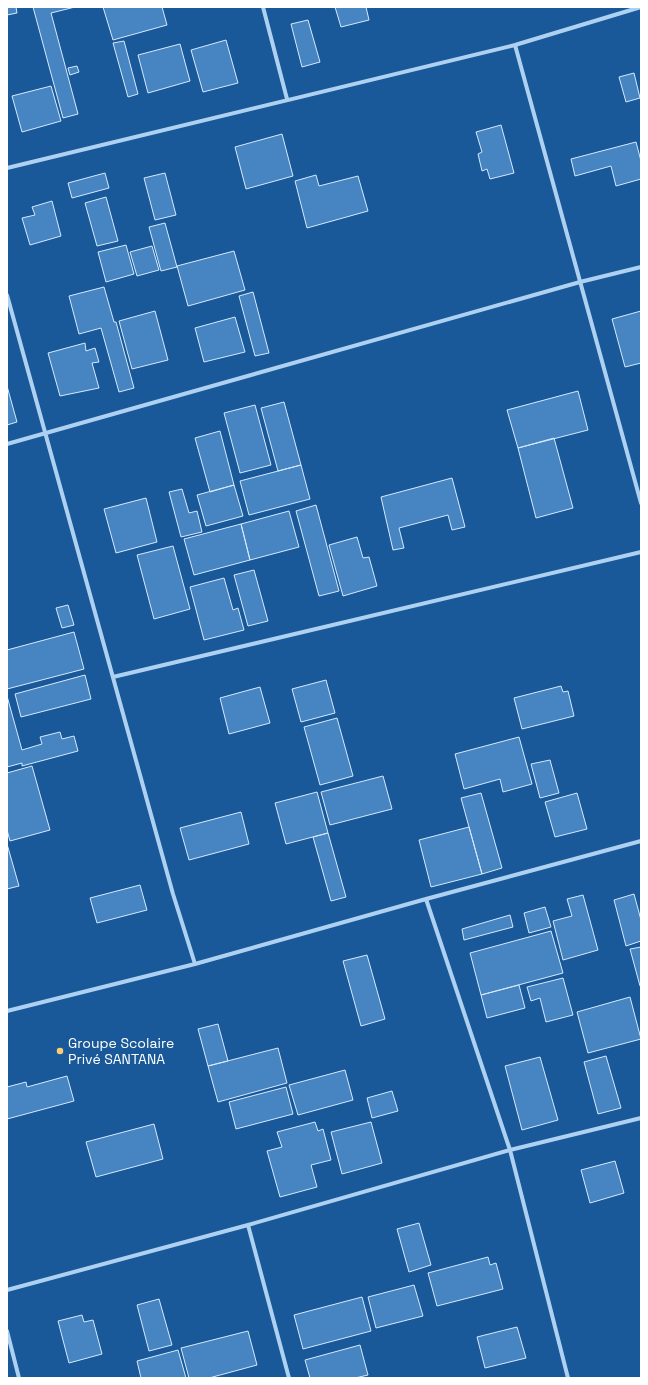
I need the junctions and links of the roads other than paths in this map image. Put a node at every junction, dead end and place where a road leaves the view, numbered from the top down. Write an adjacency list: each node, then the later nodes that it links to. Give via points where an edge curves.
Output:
1 (262, 7): 4 (street)
2 (641, 7): 3 (street)
3 (515, 45): 4 (street); 7 (street)
4 (287, 99): 5 (street)
5 (7, 168)
6 (641, 267): 7 (street)
7 (580, 282): 9 (street); 11 (street)
8 (7, 295): 9 (street)
9 (46, 434): 10 (street); 13 (street)
10 (7, 444)
11 (641, 503)
12 (641, 552): 13 (street)
13 (113, 677): 16 (street)
14 (641, 841): 15 (street)
15 (426, 899): 16 (street); 19 (street)
16 (195, 964): 17 (street)
17 (7, 1011)
18 (641, 1118): 19 (street)
19 (510, 1150): 20 (street); 25 (street)
20 (248, 1225): 21 (street); 24 (street)
21 (7, 1290)
22 (7, 1331): 23 (street)
23 (19, 1378)
24 (289, 1378)
25 (568, 1378)

